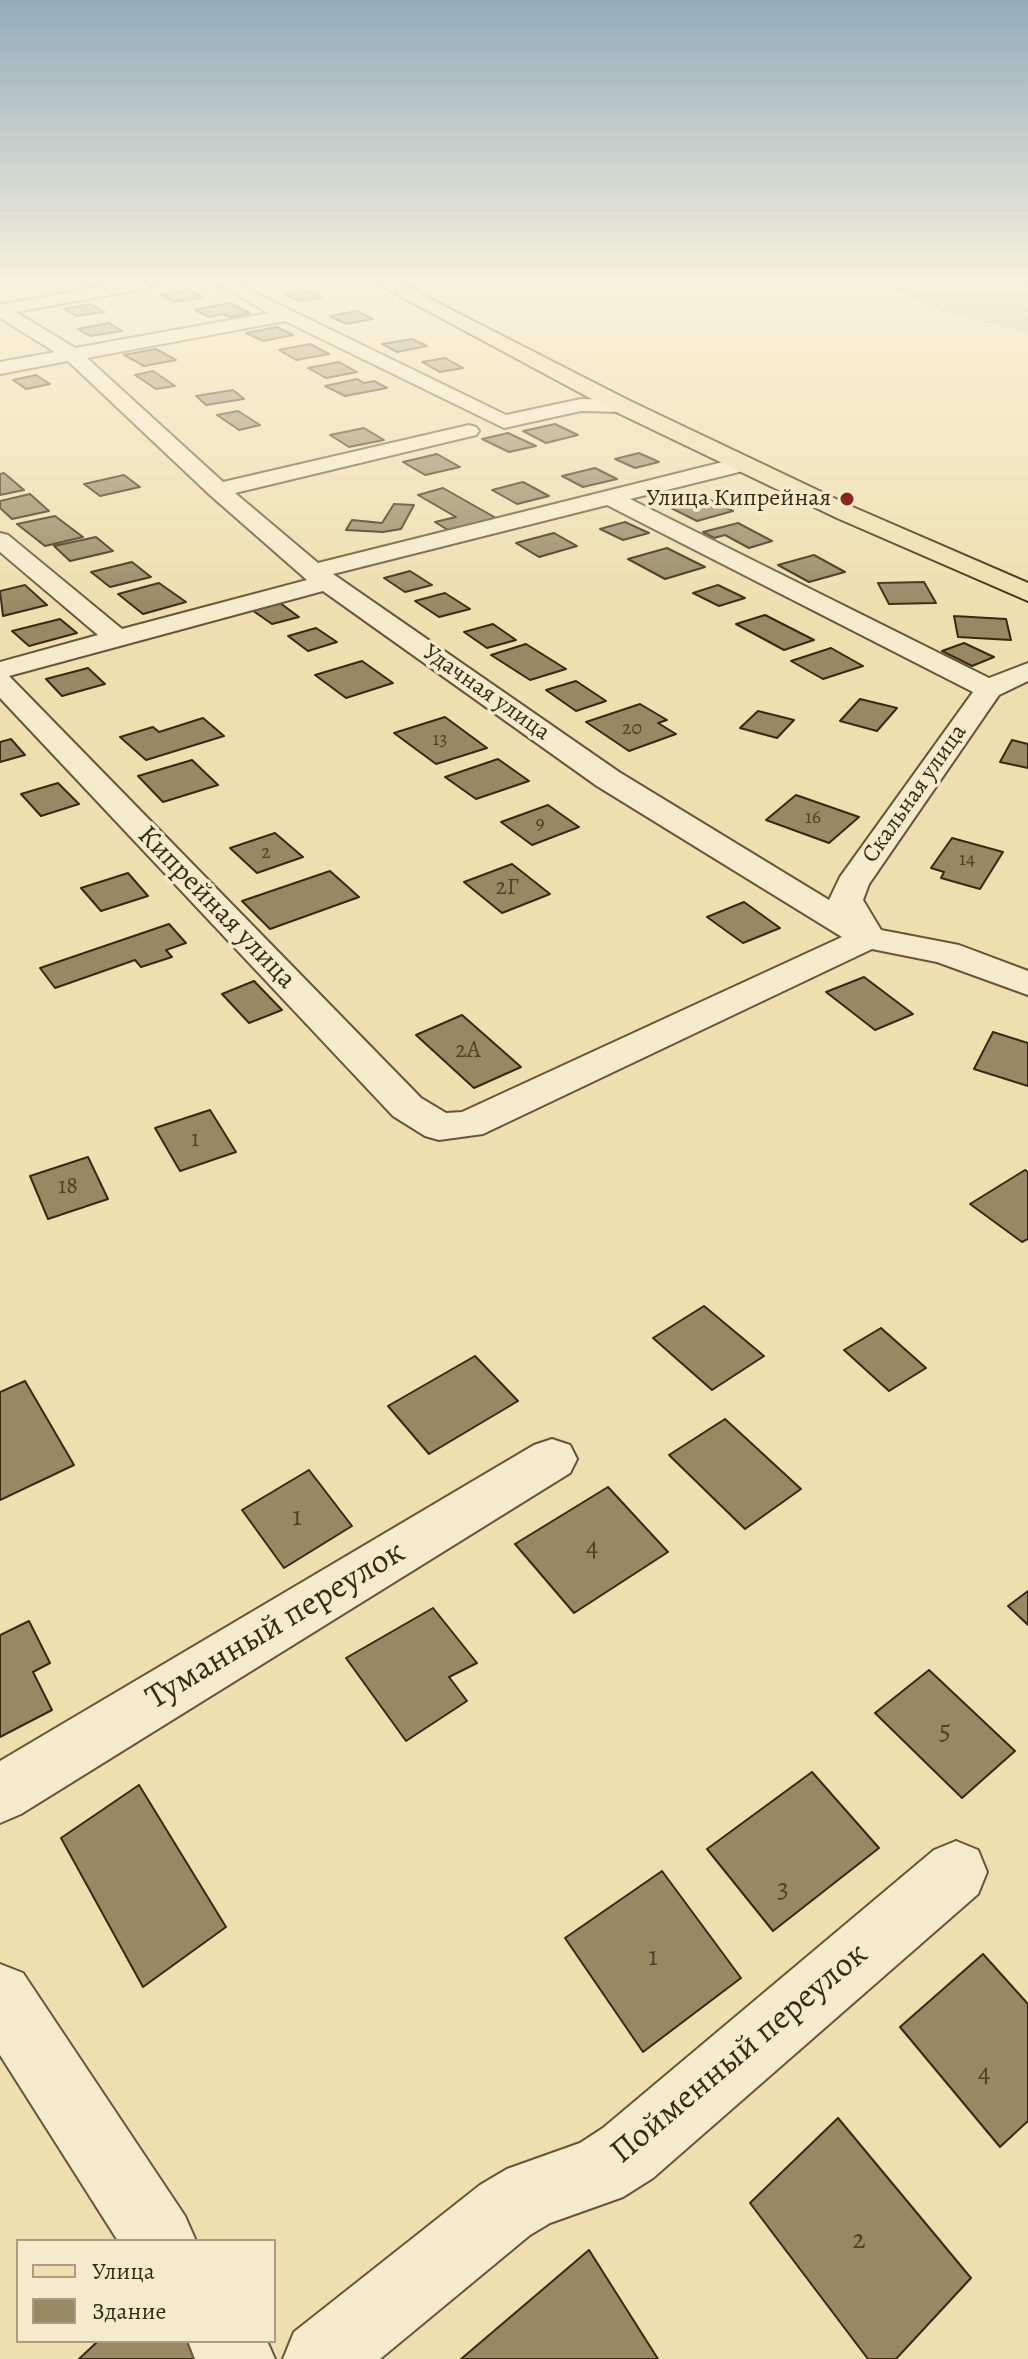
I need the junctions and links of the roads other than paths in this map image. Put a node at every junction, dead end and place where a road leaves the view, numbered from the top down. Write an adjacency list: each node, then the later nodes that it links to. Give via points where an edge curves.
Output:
1 (114, 393): 7 (street, Удачная улица)
2 (445, 393): 4 (street, via 504,422 581,405)
3 (597, 393): 4 (main road)
4 (622, 406): 6 (main road)
5 (469, 431): 7 (street)
6 (743, 464): 8 (street); 11 (main road)
7 (218, 490): 10 (street, Удачная улица)
8 (612, 499): 10 (street); 16 (street)
9 (0, 540): 12 (street)
10 (320, 577): 12 (street); 17 (street, Удачная улица, via 608,779)
11 (1028, 593)
12 (118, 639): 13 (street)
13 (0, 670)
14 (1028, 671): 16 (street)
15 (0, 682): 17 (street, Кипрейная улица, via 407,1107 439,1127 469,1125)
16 (989, 689): 17 (street, Скальная улица, via 852,884 846,900)
17 (868, 938): 18 (street, Удачная улица, via 946,953)
18 (1028, 984)
19 (552, 1459): 20 (street, Туманный переулок)
20 (0, 1794)
21 (956, 1872): 24 (street, Пойменный переулок, via 628,2153 598,2172 532,2194 505,2210)
22 (0, 1996): 23 (street)
23 (159, 2239)
24 (321, 2359)

